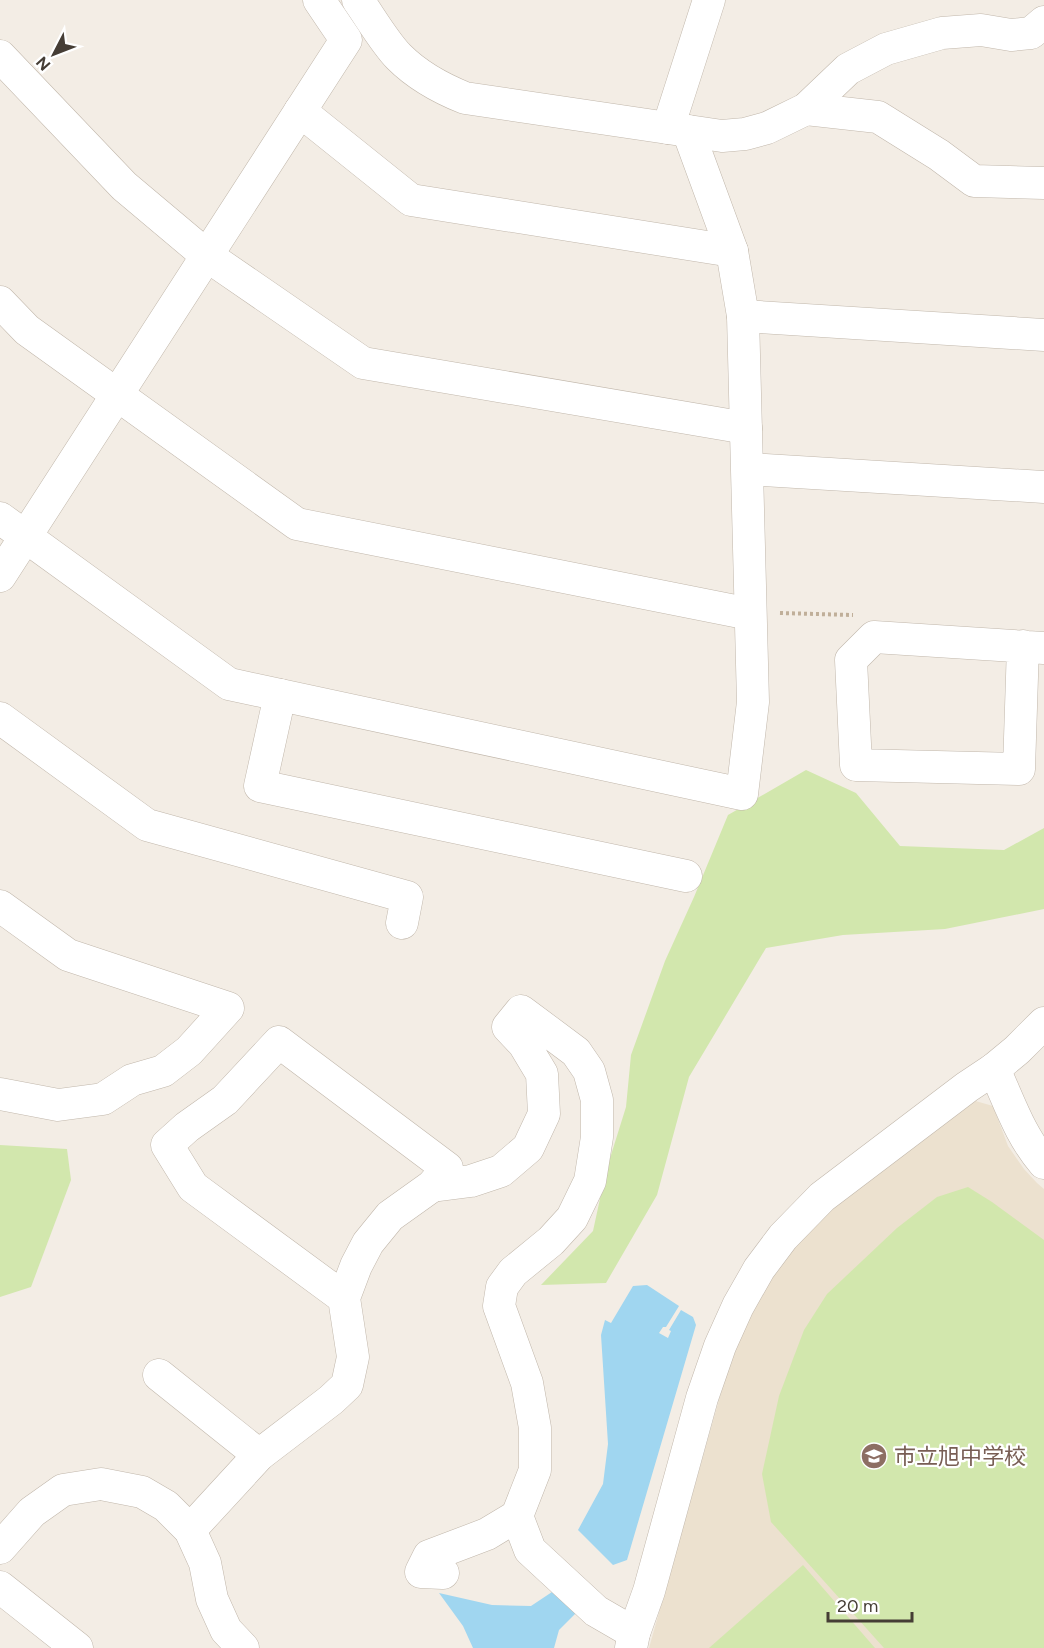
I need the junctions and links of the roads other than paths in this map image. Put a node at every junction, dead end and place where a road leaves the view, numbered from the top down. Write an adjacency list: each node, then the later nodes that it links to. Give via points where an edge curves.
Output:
1 (319, 0): 7 (street, via 346,40)
2 (358, 0): 8 (street, via 397,55 445,90 465,98)
3 (709, 0): 8 (street)
4 (1044, 22): 6 (street, via 1031,33 942,33 886,49 848,69)
5 (0, 56): 11 (street, via 124,186)
6 (806, 110): 8 (street, via 745,134 722,136); 9 (street, via 878,117 974,181)
7 (300, 111): 10 (street, via 411,200); 11 (street)
8 (678, 129): 10 (street)
9 (1044, 183)
10 (732, 251): 13 (street)
11 (206, 255): 15 (street); 16 (street, via 363,363)
12 (0, 302): 15 (street, via 27,330)
13 (744, 316): 14 (street); 16 (street)
14 (1044, 335)
15 (117, 394): 20 (street); 22 (street, via 297,524)
16 (746, 428): 17 (street)
17 (748, 469): 18 (street); 22 (street)
18 (1044, 487)
19 (0, 518): 20 (street)
20 (26, 536): 21 (street); 24 (street, via 229,684)
21 (0, 576)
22 (750, 614): 24 (street, via 753,702 742,794)
23 (1033, 647): 23 (street, via 874,637 851,660 856,765 1019,769)
24 (280, 695): 26 (street, via 260,786)
25 (0, 718): 28 (street, via 147,825 407,897)
26 (686, 876)
27 (0, 906): 31 (street, via 68,955 228,1008 189,1051 163,1071 132,1080 103,1099 58,1105)
28 (402, 923)
29 (1044, 1023): 30 (street)
30 (994, 1069): 32 (street, via 1025,1136); 42 (street, via 822,1197 783,1237 759,1269 720,1346 702,1398)
31 (0, 1094)
32 (1044, 1163)
33 (432, 1186): 34 (street, via 390,1216 368,1243); 34 (street, via 447,1168 279,1042 225,1100 167,1145 193,1187); 37 (street, via 471,1181 501,1171 528,1148 544,1114 542,1074 508,1027 521,1011 576,1052 589,1071 597,1100 597,1137 590,1181 572,1218 502,1287 499,1306 527,1383 535,1428 535,1470)
34 (344, 1298): 36 (street, via 353,1357 347,1384)
35 (159, 1375): 36 (street)
36 (259, 1455): 38 (street)
37 (517, 1516): 40 (street, via 487,1534 429,1556 421,1572); 42 (street, via 530,1550)
38 (190, 1530): 39 (street, via 166,1506 142,1492 101,1484 63,1490 32,1512); 44 (street, via 205,1563 212,1599 226,1629)
39 (0, 1548)
40 (443, 1573)
41 (0, 1587): 43 (street)
42 (632, 1640)
43 (77, 1648)
44 (243, 1648)

